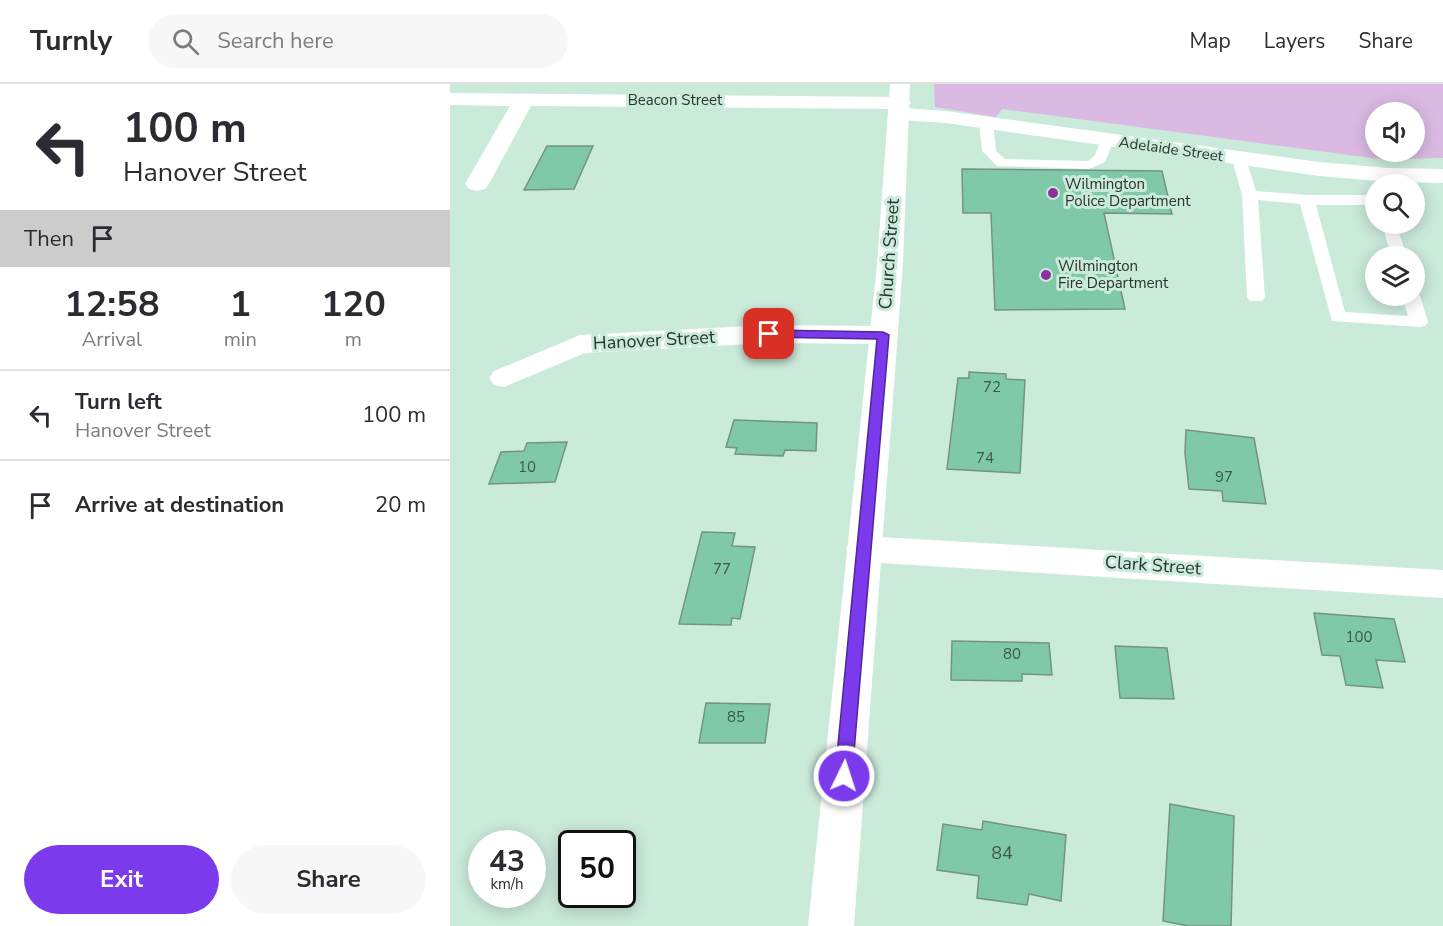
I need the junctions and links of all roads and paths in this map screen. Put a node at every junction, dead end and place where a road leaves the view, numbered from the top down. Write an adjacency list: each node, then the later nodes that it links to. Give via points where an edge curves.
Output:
1 (450, 99): 2 (street, Beacon Street)
2 (524, 99): 3 (street, Beacon Street); 10 (street)
3 (900, 100): 4 (street, Adelaide Street, via 934,115); 16 (street, Church Street)
4 (986, 122): 5 (street, Adelaide Street); 5 (lane, via 987,149 992,158 1002,163 1089,165 1099,162)
5 (1107, 140): 6 (street, Adelaide Street)
6 (1239, 159): 8 (street, Adelaide Street); 11 (lane)
7 (1443, 176): 9 (street, Adelaide Street)
8 (1365, 177)
9 (1425, 177)
10 (477, 184)
11 (1250, 195): 12 (lane); 14 (lane)
12 (1307, 200): 13 (lane); 15 (lane, via 1338,317 1419,322)
13 (1365, 200)
14 (1256, 297)
15 (1414, 306)
16 (883, 335): 17 (street, Hanover Street, via 769,334 580,344); 18 (street, Church Street)
17 (504, 378)
18 (863, 549): 19 (street, Clark Street); 20 (street, Church Street)
19 (1443, 584)
20 (831, 926)

